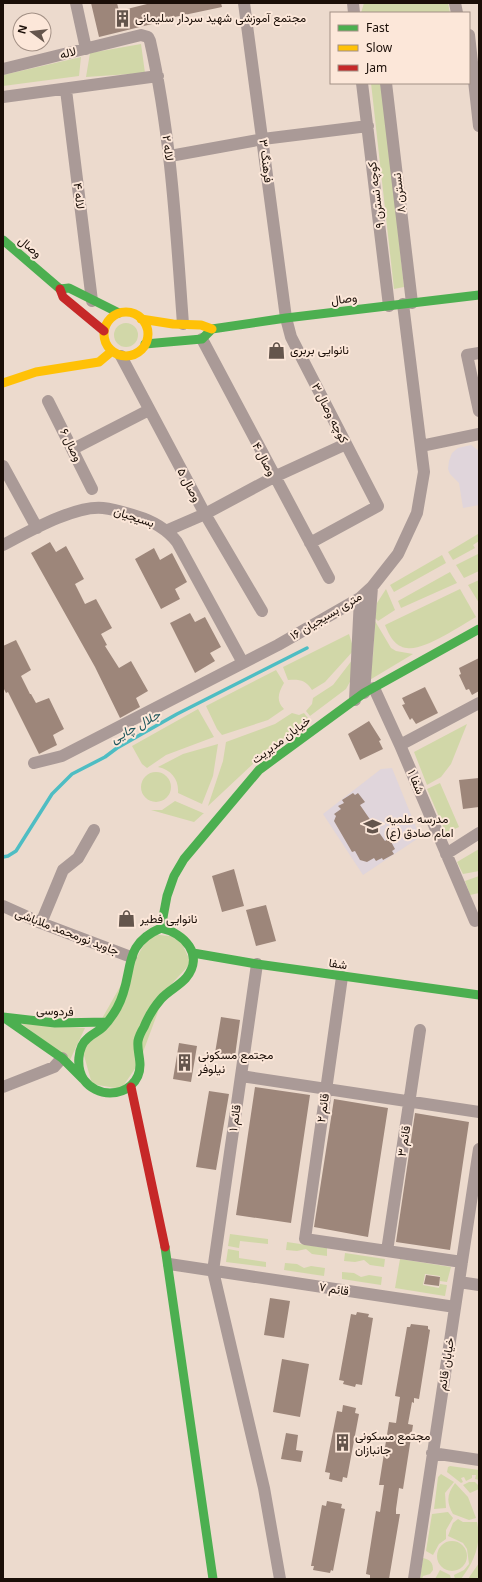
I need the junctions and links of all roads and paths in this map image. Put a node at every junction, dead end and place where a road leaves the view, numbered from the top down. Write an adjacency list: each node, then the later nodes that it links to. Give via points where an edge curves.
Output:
1 (76, 3): 4 (street)
2 (244, 3): 13 (street, فرهنگ ۳)
3 (470, 44): 12 (street)
4 (86, 49): 5 (street, لاله); 6 (street, لاله ۲, via 141,35 148,37)
5 (3, 69)
6 (158, 76): 9 (street); 14 (street, لاله ۲)
7 (362, 84): 11 (street, کوچه نسترن ۹)
8 (386, 84): 19 (street, نسترن ۸)
9 (66, 90): 10 (street); 18 (street, لاله ۴)
10 (3, 97)
11 (368, 126): 13 (street); 20 (street, کوچه نسترن ۹)
12 (479, 126)
13 (263, 139): 14 (street); 22 (street, فرهنگ ۳)
14 (170, 156): 24 (street, لاله ۲)
15 (3, 240): 16 (street, وصال)
16 (60, 289): 18 (street, via 69,288); 26 (street, وصال, via 63,297)
17 (479, 295): 19 (street, وصال)
18 (92, 301): 21 (street)
19 (408, 304): 20 (street, وصال); 37 (street, ۱۶ متری بسیجیان)
20 (389, 306): 22 (street, وصال)
21 (119, 313): 23 (street, via 133,314); 26 (street, via 108,322)
22 (286, 318): 25 (street, وصال); 36 (street, کوچه وصال ۳, via 291,337)
23 (141, 319): 24 (street); 28 (street, via 147,330)
24 (183, 324): 25 (street, via 201,325)
25 (212, 330): 27 (street)
26 (104, 331): 30 (street, via 105,342)
27 (202, 339): 28 (street); 40 (street, وصال ۴)
28 (145, 344): 30 (street, via 135,354)
29 (479, 353): 34 (street, via 467,355)
30 (116, 354): 31 (street, via 99,362 36,372); 33 (street, وصال ۵)
31 (3, 382)
32 (48, 401): 38 (street, وصال ۶)
33 (149, 410): 38 (street); 42 (street, وصال ۵)
34 (479, 411)
35 (479, 434): 37 (street)
36 (346, 444): 40 (street); 45 (street, کوچه وصال ۳, via 378,506)
37 (421, 446): 48 (street, ۱۶ متری بسیجیان, via 424,472 417,513 398,554)
38 (73, 449): 41 (street, وصال ۶)
39 (3, 466): 43 (street)
40 (274, 477): 42 (street); 45 (street, وصال ۴)
41 (92, 489)
42 (205, 514): 44 (street); 50 (street, وصال ۵)
43 (37, 528): 44 (street, بسیجیان, via 81,510 102,507 149,520); 46 (street, بسیجیان)
44 (168, 530): 52 (street, بسیجیان, via 196,575)
45 (310, 543): 47 (street, وصال ۴)
46 (3, 545)
47 (329, 578)
48 (372, 587): 49 (street, ۱۶ متری بسیجیان); 53 (street)
49 (360, 598): 52 (street, ۱۶ متری بسیجیان, via 278,645); 53 (street)
50 (262, 611)
51 (479, 629): 53 (street, خیابان مدیریت)
52 (242, 662): 56 (street, ۱۶ متری بسیجیان, via 62,756)
53 (364, 694): 55 (street, شفا ۱); 63 (street, خیابان مدیریت, via 259,770 184,859 167,896)
54 (479, 703): 55 (street)
55 (400, 745): 59 (street, شفا ۱)
56 (34, 763)
57 (94, 830): 62 (street, via 78,858 63,870)
58 (479, 834): 59 (street)
59 (446, 854): 61 (street, شفا ۱)
60 (3, 906): 62 (street, جاوید نورمحمد ملاباشی)
61 (475, 921)
62 (41, 923): 65 (street, جاوید نورمحمد ملاباشی)
63 (162, 928): 64 (street, via 170,929 183,937 190,944); 65 (street, via 143,936 137,942)
64 (193, 953): 66 (street, شفا); 76 (street, via 191,972 179,986 164,996 151,1012 139,1037 141,1066)
65 (131, 957): 70 (street, via 128,979 120,1003)
66 (257, 964): 67 (street, شفا); 73 (street, قائم ۱)
67 (342, 977): 68 (street, شفا); 77 (street, قائم ۲)
68 (479, 996)
69 (3, 1017): 70 (street, فردوسی, via 45,1024); 72 (street)
70 (107, 1022): 74 (street, via 83,1044 79,1063)
71 (420, 1030): 78 (street, قائم ۳)
72 (62, 1058): 74 (street); 75 (street, via 54,1067)
73 (241, 1076): 77 (street); 84 (street, قائم ۱)
74 (84, 1080): 76 (street, via 90,1086 104,1092 120,1093)
75 (3, 1087)
76 (131, 1087): 83 (street)
77 (326, 1088): 78 (street); 81 (street, قائم ۲, via 305,1239)
78 (410, 1100): 79 (street); 81 (street, قائم ۳)
79 (479, 1112)
80 (479, 1149): 82 (street, خیابان قائم)
81 (387, 1251): 82 (street)
82 (462, 1262): 85 (street, خیابان قائم)
83 (169, 1264): 84 (street, قائم ۷); 90 (street)
84 (213, 1271): 87 (street, قائم ۷); 91 (street, via 264,1488)
85 (459, 1282): 86 (street); 87 (street, خیابان قائم)
86 (479, 1285)
87 (455, 1308): 88 (street, خیابان قائم)
88 (432, 1453): 89 (street); 92 (street, خیابان قائم)
89 (479, 1460)
90 (213, 1579)
91 (280, 1579)
92 (414, 1579)

